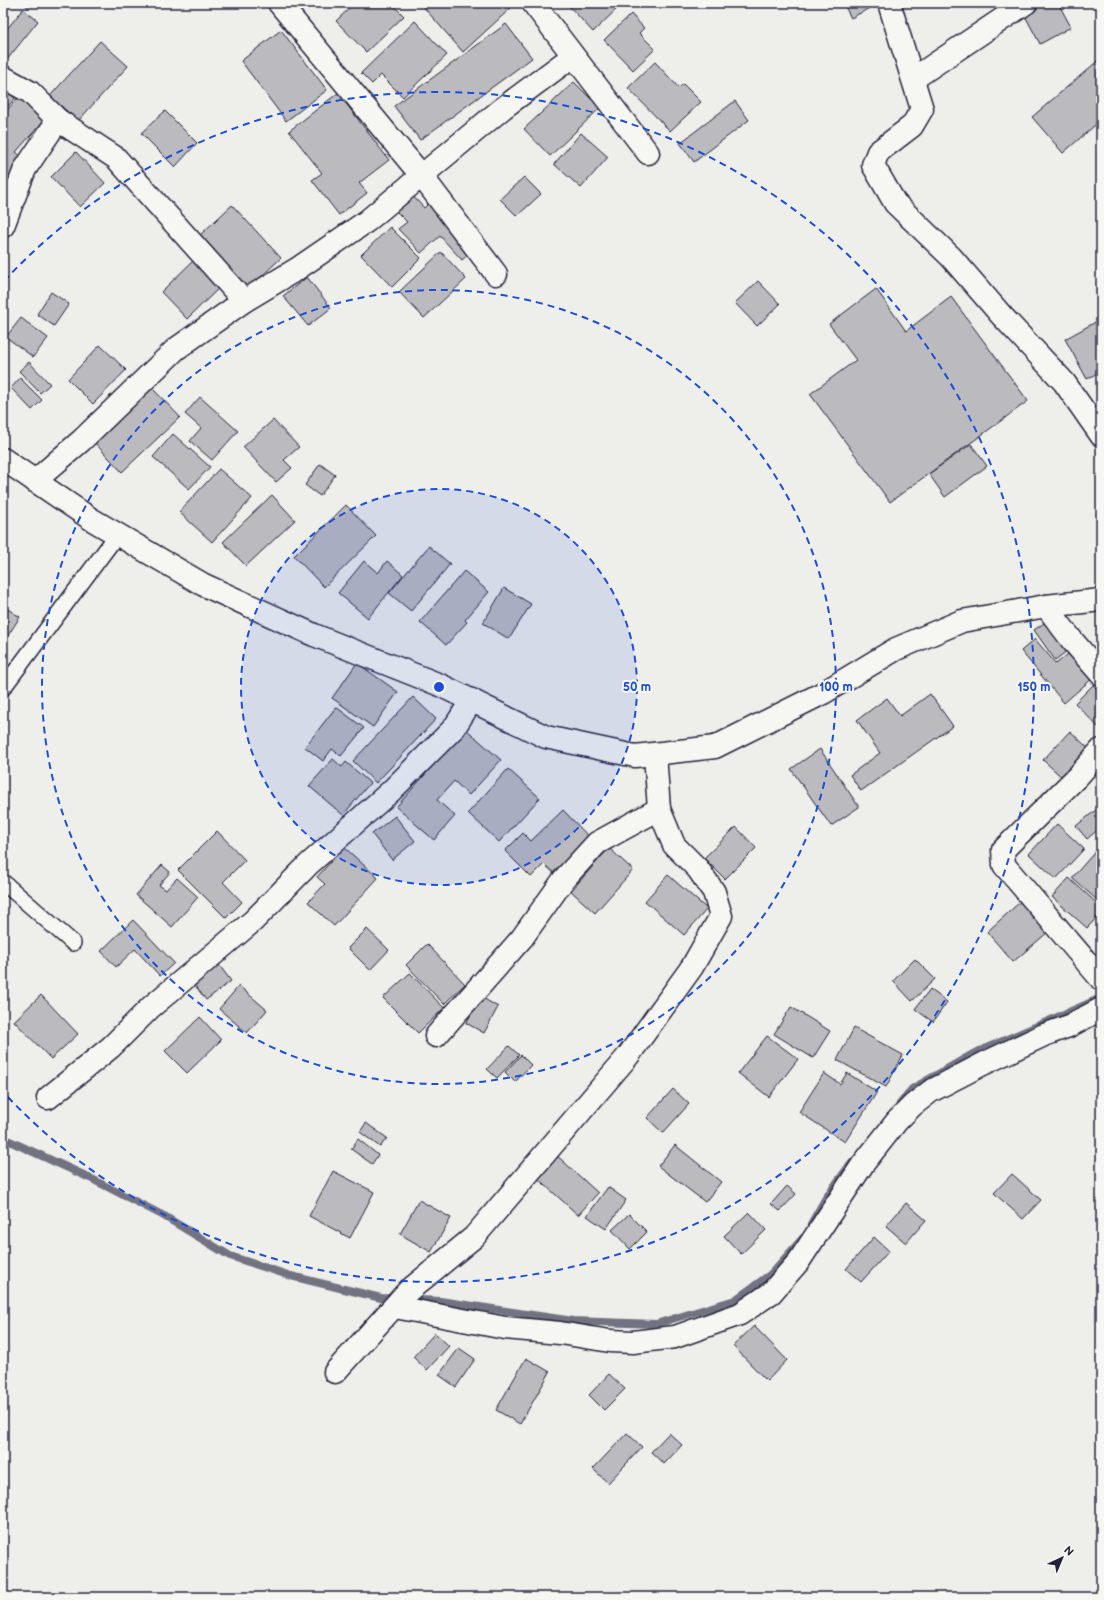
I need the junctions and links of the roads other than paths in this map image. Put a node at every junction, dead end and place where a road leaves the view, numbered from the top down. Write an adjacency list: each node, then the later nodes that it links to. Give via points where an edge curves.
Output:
1 (279, 3): 10 (street)
2 (533, 3): 5 (street)
3 (890, 3): 7 (street)
4 (1026, 3): 7 (street)
5 (572, 56): 9 (street); 10 (street)
6 (3, 77): 8 (street, via 30,92)
7 (914, 79): 14 (street, via 922,109 912,126 878,152 873,165 895,203 951,257 1064,382)
8 (58, 120): 11 (street, via 25,169); 13 (street, via 116,158)
9 (648, 153)
10 (421, 175): 12 (street); 13 (street, via 366,221 297,269)
11 (3, 226)
12 (496, 274)
13 (244, 301): 16 (street, via 176,349 82,440)
14 (1101, 435)
15 (3, 459): 16 (street)
16 (35, 481): 17 (street)
17 (117, 535): 21 (lane); 22 (street, via 204,585 314,635)
18 (1101, 600): 19 (street)
19 (1046, 606): 20 (street); 24 (street, via 962,622 896,649 823,693 715,747)
20 (1101, 674)
21 (3, 688)
22 (472, 700): 24 (street, via 546,737 635,756); 31 (street, via 454,728 391,792 309,864 253,921 151,1007 111,1047)
23 (1101, 750): 28 (street, via 1003,850 1004,865)
24 (656, 754): 25 (street)
25 (659, 809): 30 (street, via 597,843 564,878 522,938); 32 (street, via 674,845 698,869 714,892 721,916 692,967 628,1056 474,1237)
26 (3, 882): 27 (lane)
27 (73, 943)
28 (1101, 979)
29 (1101, 1009): 32 (street, via 983,1064 931,1091 913,1105 863,1164 799,1261 771,1293 740,1314 675,1337 625,1342 505,1328)
30 (436, 1036)
31 (48, 1098)
32 (401, 1299): 33 (street)
33 (335, 1372)

